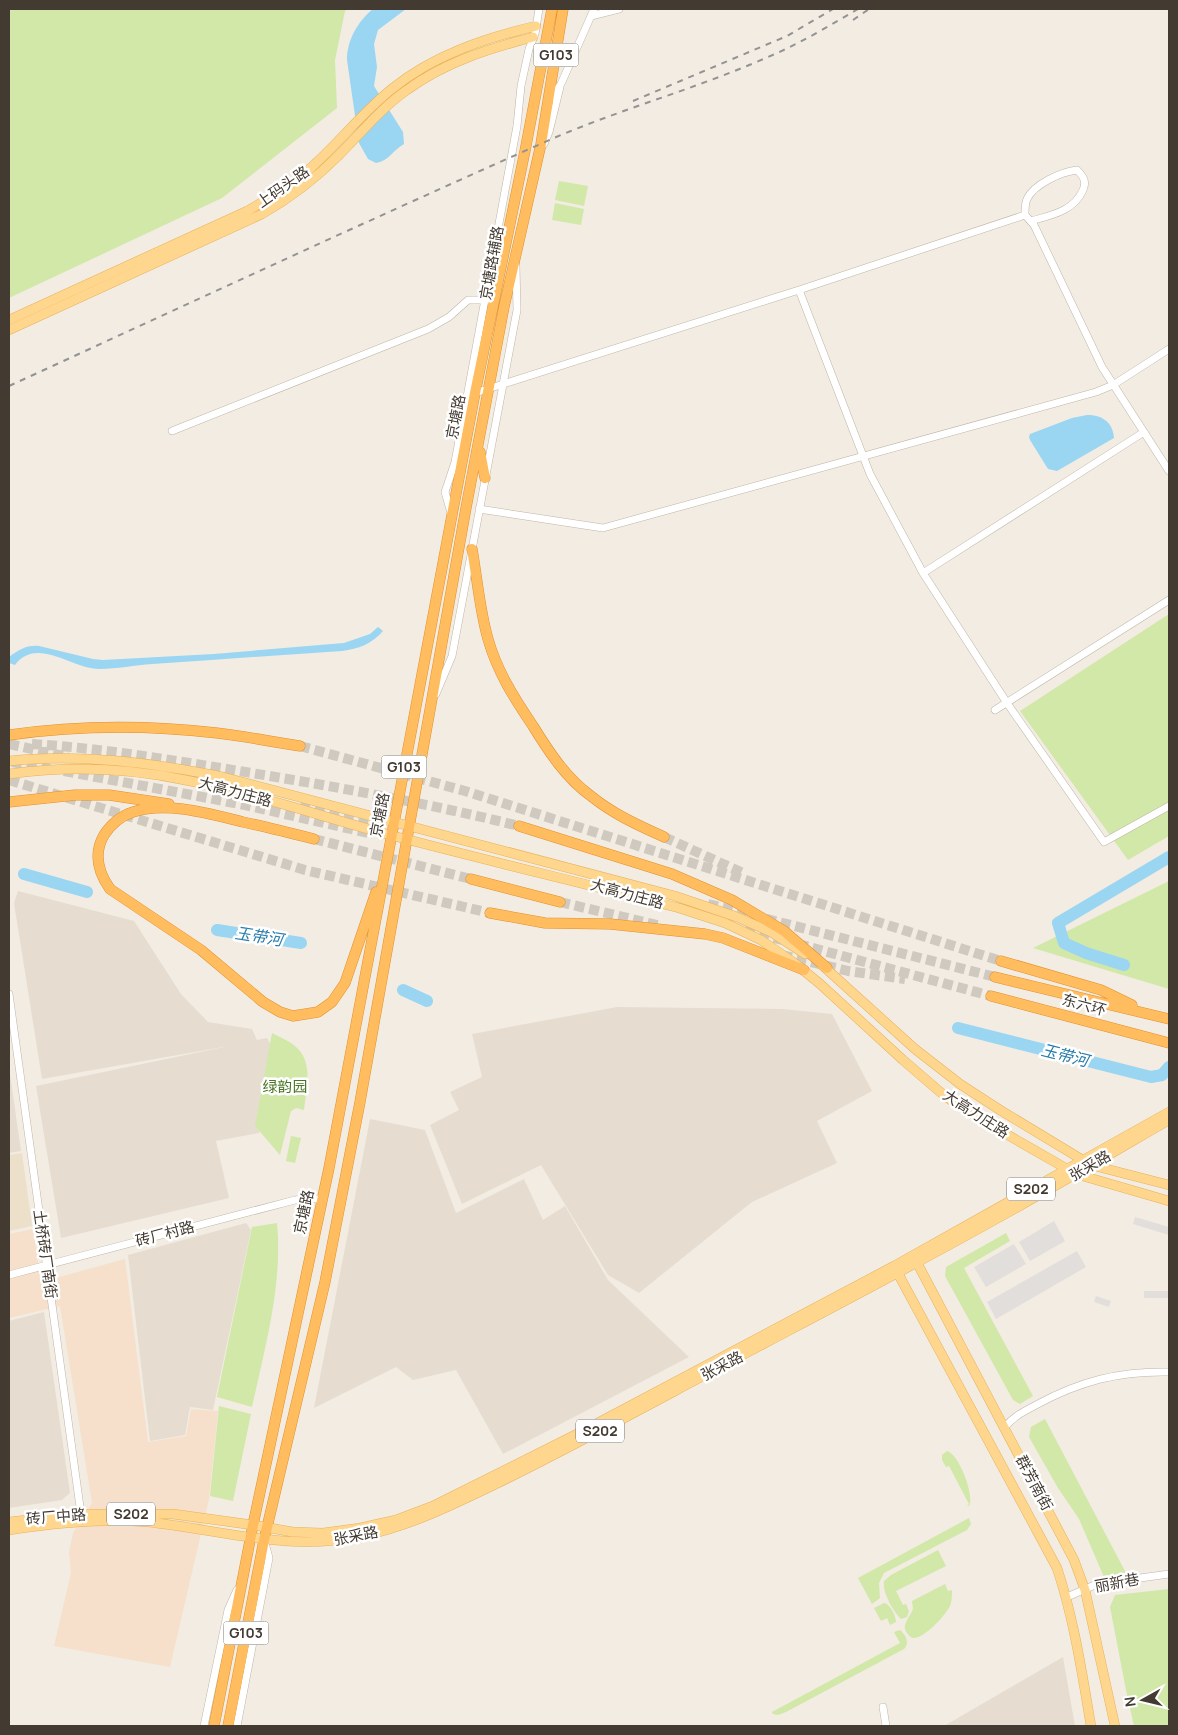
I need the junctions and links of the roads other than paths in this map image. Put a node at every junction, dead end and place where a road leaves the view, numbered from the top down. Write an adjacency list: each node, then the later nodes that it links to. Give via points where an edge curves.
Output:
1 (539, 9): 7 (street, 京塘路辅路)
2 (552, 9): 19 (highway, 京塘路 / G103)
3 (563, 9): 10 (highway, 京塘路 / G103)
4 (594, 9): 6 (street)
5 (619, 9): 6 (street)
6 (591, 16): 9 (street)
7 (536, 26): 8 (street, 京塘路辅路); 14 (main road, 上码头路, via 482,41 430,64 393,88 296,180 270,198)
8 (533, 37): 15 (main road, 上码头路, via 463,58 413,85 377,115 308,183 286,200); 19 (street, 京塘路辅路, via 521,86)
9 (561, 84): 10 (street); 11 (street, via 549,132)
10 (548, 101): 11 (highway, 京塘路 / G103)
11 (538, 158): 16 (highway, 京塘路 / G103)
12 (1024, 215): 13 (street); 13 (street, via 1027,199 1054,175 1076,170 1084,176 1085,185 1072,206); 18 (street)
13 (1032, 221): 24 (street)
14 (214, 227): 15 (main road, via 215,234); 17 (main road, 上码头路)
15 (220, 235): 17 (main road, 上码头路)
16 (516, 254): 23 (street, 京塘路辅路, via 517,310); 25 (highway, 京塘路 / G103)
17 (150, 261): 20 (main road, 上码头路); 21 (main road, 上码头路)
18 (799, 290): 23 (street); 30 (street)
19 (490, 300): 26 (highway, 京塘路 / G103); 27 (street, via 468,300 449,317 428,329); 34 (street, 京塘路辅路, via 445,492)
20 (9, 320)
21 (9, 330)
22 (1169, 349): 24 (street)
23 (502, 384): 25 (street); 32 (street, 京塘路辅路)
24 (1113, 385): 28 (street); 30 (street)
25 (489, 390): 26 (street); 29 (highway, 京塘路 / G103)
26 (476, 394): 34 (highway, 京塘路 / G103)
27 (172, 431)
28 (1144, 432): 31 (street); 36 (street)
29 (479, 444): 32 (highway); 39 (highway, 京塘路 / G103)
30 (864, 456): 33 (street, via 603,528); 36 (street, via 870,474)
31 (1169, 471)
32 (485, 478): 33 (street, 京塘路辅路)
33 (479, 509): 35 (street, 京塘路辅路)
34 (452, 516): 48 (highway, 京塘路 / G103)
35 (472, 548): 39 (street, 京塘路辅路, via 452,656); 52 (highway, via 487,637 496,664 538,735 561,768 589,796 616,814)
36 (923, 573): 38 (street)
37 (1169, 600): 38 (street)
38 (1007, 703): 40 (street); 46 (street, via 1104,842)
39 (430, 708): 49 (highway, 京塘路 / G103)
40 (995, 710)
41 (9, 735): 42 (highway, via 67,728 144,728 218,733)
42 (300, 746)
43 (9, 761): 48 (main road, 大高力庄路, via 51,758 97,760 191,770)
44 (9, 774): 51 (main road, 大高力庄路, via 40,770 96,770 184,779)
45 (9, 802): 47 (highway, via 109,795 156,801)
46 (1169, 806)
47 (196, 811): 53 (highway); 55 (highway, via 146,809 125,815 115,822 98,851 103,878 110,888 201,950 263,1002 293,1016 318,1012 332,1002 345,983)
48 (394, 822): 49 (main road, 大高力庄路); 51 (highway, 京塘路 / G103)
49 (409, 826): 54 (highway, 京塘路 / G103); 60 (main road, 大高力庄路, via 675,896 737,916 771,932)
50 (519, 826): 60 (highway, via 672,874 732,900 784,930)
51 (391, 835): 54 (main road, 大高力庄路); 55 (highway, 京塘路 / G103)
52 (664, 837)
53 (314, 839)
54 (406, 839): 61 (main road, 大高力庄路, via 725,923 762,940); 89 (highway, 京塘路 / G103, via 325,1282)
55 (386, 863): 78 (highway, 京塘路 / G103)
56 (471, 879): 57 (highway)
57 (560, 902)
58 (490, 913): 61 (highway, via 545,922 610,924 705,934)
59 (1002, 960): 65 (highway, via 1101,990)
60 (827, 968): 71 (main road, 大高力庄路, via 915,1049 960,1084)
61 (804, 970): 73 (main road, 大高力庄路, via 946,1097)
62 (996, 977): 65 (highway, 东六环)
63 (9, 994): 67 (street, 土桥砖厂南街)
64 (990, 996): 68 (highway, 东六环)
65 (1148, 1013): 66 (highway, 东六环)
66 (1169, 1019)
67 (11, 1030): 81 (street, 土桥砖厂南街)
68 (1169, 1043)
69 (1169, 1112): 71 (main road, 张采路 / S202)
70 (1169, 1120): 72 (main road, 张采路 / S202)
71 (1082, 1160): 72 (main road, 大高力庄路); 73 (main road, 张采路 / S202)
72 (1091, 1165): 74 (main road, 张采路 / S202); 75 (main road, 大高力庄路)
73 (1067, 1169): 74 (main road, 大高力庄路); 80 (main road, 张采路 / S202)
74 (1076, 1174): 77 (main road, 大高力庄路); 80 (main road, 张采路 / S202)
75 (1132, 1175): 76 (main road, 大高力庄路); 77 (main road, via 1125,1183)
76 (1169, 1185)
77 (1130, 1190): 79 (main road, 大高力庄路)
78 (322, 1200): 81 (street, 砖厂村路, via 295,1200); 88 (highway, 京塘路 / G103)
79 (1169, 1201)
80 (915, 1259): 82 (main road, 张采路 / S202); 85 (main road, 群芳南街)
81 (46, 1265): 83 (street, 砖厂村路); 86 (street, 土桥砖厂南街)
82 (895, 1269): 89 (main road, 张采路 / S202, via 433,1506 396,1520 323,1533); 92 (main road, 张采路 / S202, via 611,1426 436,1512 399,1527 333,1541); 96 (main road, 群芳南街, via 1057,1568)
83 (9, 1275)
84 (1169, 1372): 85 (street, via 1115,1375 1089,1381 1013,1416)
85 (1005, 1427): 95 (main road, 群芳南街, via 1074,1560)
86 (81, 1514): 87 (main road, 砖厂中路 / S202); 88 (main road, 砖厂中路 / S202, via 174,1514)
87 (9, 1522)
88 (253, 1525): 89 (main road, 张采路 / S202); 91 (highway, 京塘路 / G103)
89 (267, 1528): 92 (highway, G103)
90 (9, 1530): 91 (main road, 砖厂中路 / S202, via 106,1521 136,1522)
91 (251, 1538): 92 (main road, 张采路 / S202); 94 (highway, G103)
92 (264, 1540): 100 (highway, G103); 101 (street, via 269,1558)
93 (1169, 1574): 95 (street, 丽新巷, via 1102,1584)
94 (243, 1579): 98 (street, via 228,1610); 99 (highway, G103)
95 (1085, 1590): 96 (street, 丽新巷); 104 (main road, 群芳南街)
96 (1066, 1597): 103 (main road, 群芳南街)
97 (883, 1707): 102 (street)
98 (204, 1726)
99 (214, 1726)
100 (228, 1726)
101 (237, 1726)
102 (886, 1726)
103 (1091, 1726)
104 (1115, 1726)

